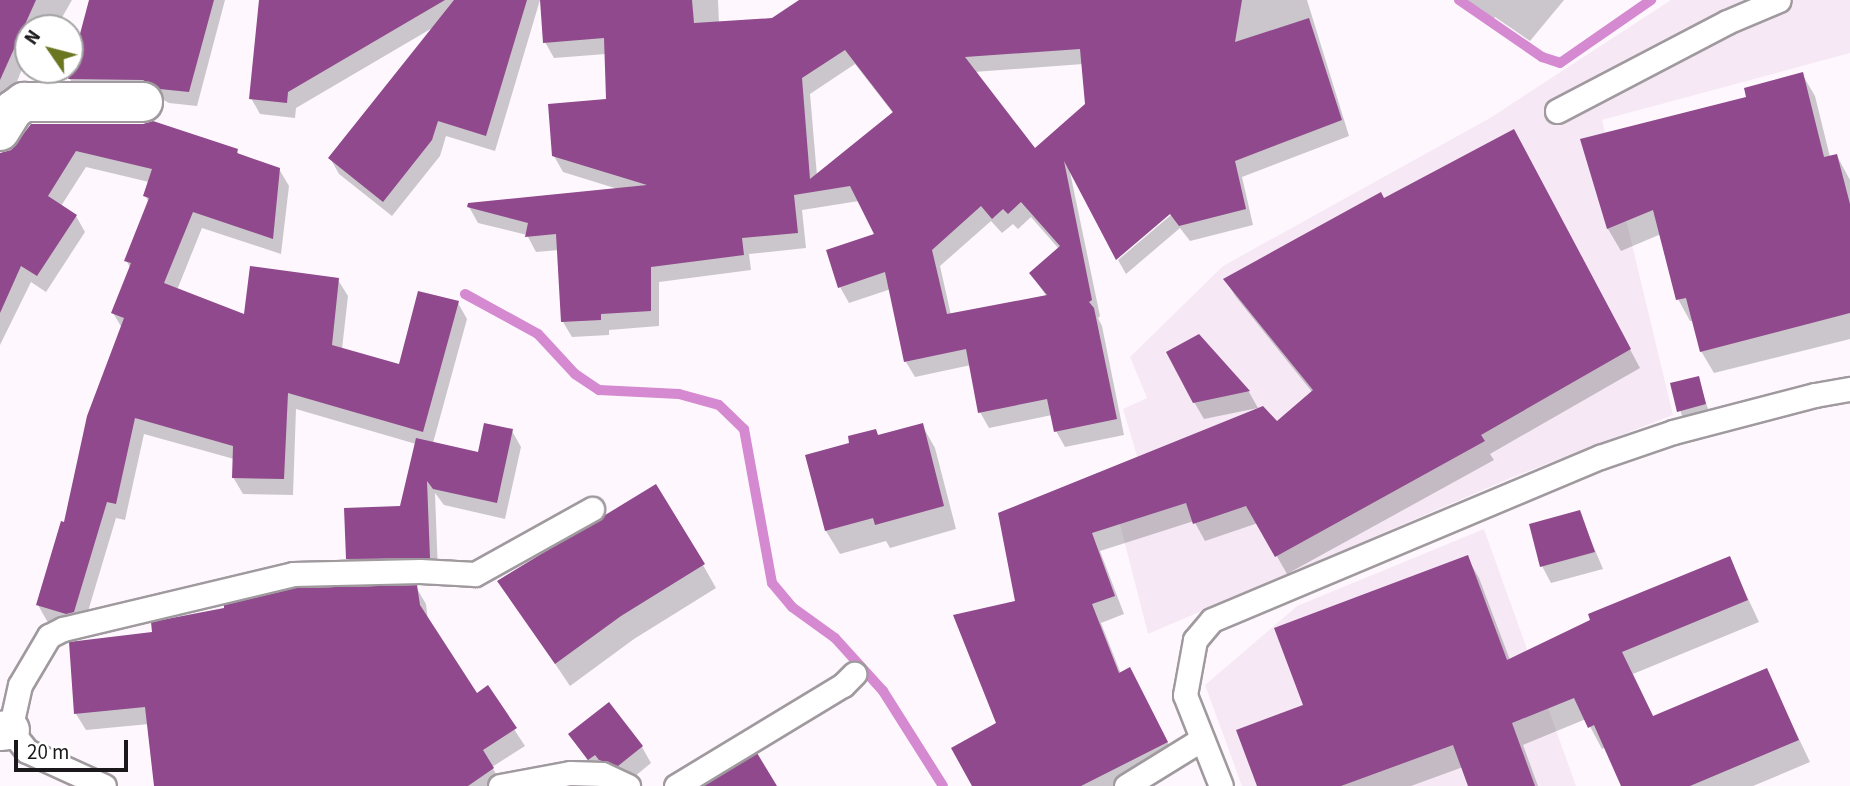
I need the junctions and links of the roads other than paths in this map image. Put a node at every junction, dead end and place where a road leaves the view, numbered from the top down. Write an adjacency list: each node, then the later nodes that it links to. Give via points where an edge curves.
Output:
1 (1779, 0): 3 (lane, via 1727,22)
2 (143, 102): 4 (street, via 24,103 13,110)
3 (1557, 111)
4 (0, 131)
5 (1850, 389): 9 (lane, via 1673,432 1600,457 1212,620 1195,640 1185,695)
6 (592, 509): 8 (lane, via 475,574 293,574 63,629 49,636 20,685)
7 (854, 674): 13 (lane)
8 (5, 730): 10 (lane, via 27,751)
9 (1202, 739): 14 (lane); 15 (lane)
10 (104, 786)
11 (500, 786): 12 (lane, via 570,773 602,774)
12 (628, 786)
13 (676, 786)
14 (1126, 786)
15 (1221, 786)

